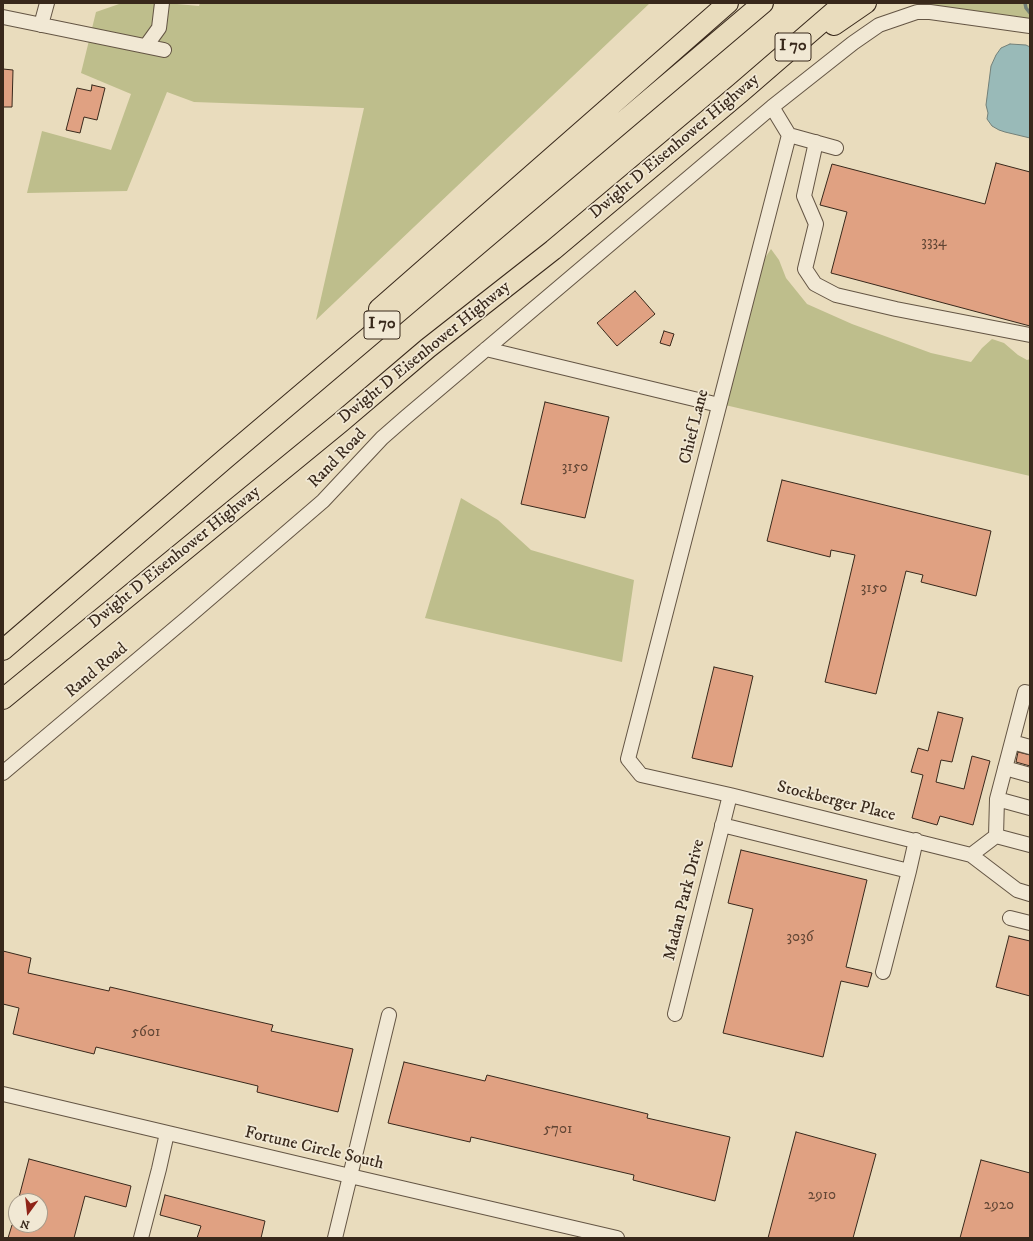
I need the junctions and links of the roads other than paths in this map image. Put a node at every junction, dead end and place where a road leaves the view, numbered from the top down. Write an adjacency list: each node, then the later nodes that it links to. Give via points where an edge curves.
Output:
1 (47, 3): 8 (street)
2 (162, 3): 10 (street, via 159,28)
3 (728, 3): 20 (highway, via 375,313)
4 (763, 3): 20 (highway, I 70)
5 (844, 3): 12 (highway, Dwight D Eisenhower Highway / I 70)
6 (866, 3): 12 (highway)
7 (3, 17): 8 (street)
8 (41, 25): 10 (street)
9 (1030, 26): 13 (street, Rand Road, via 917,12 879,25)
10 (146, 46): 11 (street)
11 (164, 50)
12 (741, 92): 23 (highway, Dwight D Eisenhower Highway / I 70, via 553,250 428,348)
13 (772, 107): 14 (street); 18 (street, Rand Road)
14 (789, 135): 15 (street); 19 (street, Chief Lane)
15 (816, 142): 16 (street); 17 (street, via 804,196 816,224 805,269 815,284 836,295)
16 (836, 148)
17 (1030, 336)
18 (486, 349): 19 (street); 28 (street, Rand Road, via 388,433 323,501)
19 (719, 405): 26 (street, Chief Lane)
20 (226, 458): 21 (highway, I 70)
21 (3, 650)
22 (1030, 693): 24 (street, via 1025,692)
23 (3, 698)
24 (1012, 742): 25 (street); 27 (street)
25 (1030, 747)
26 (628, 759): 30 (street, Stockberger Place, via 641,775)
27 (1005, 768): 29 (street); 31 (street)
28 (3, 773)
29 (1030, 775)
30 (730, 795): 33 (street, Madan Park Drive); 35 (street, Stockberger Place)
31 (997, 799): 32 (street); 34 (street)
32 (1030, 808)
33 (722, 825): 38 (street); 43 (street, Madan Park Drive)
34 (996, 836): 36 (street); 37 (street)
35 (916, 840): 37 (street, Stockberger Place); 38 (street)
36 (1030, 845)
37 (971, 855): 39 (street, Stockberger Place, via 1017,890)
38 (909, 871): 42 (street)
39 (1030, 894)
40 (1010, 918): 41 (street)
41 (1030, 924)
42 (883, 972)
43 (675, 1014)
44 (389, 1015): 47 (street)
45 (3, 1094): 46 (street, Fortune Circle South)
46 (168, 1133): 47 (street, Fortune Circle South); 48 (street)
47 (350, 1176): 49 (street); 50 (street, Fortune Circle South)
48 (141, 1238)
49 (335, 1238)
50 (617, 1238)

